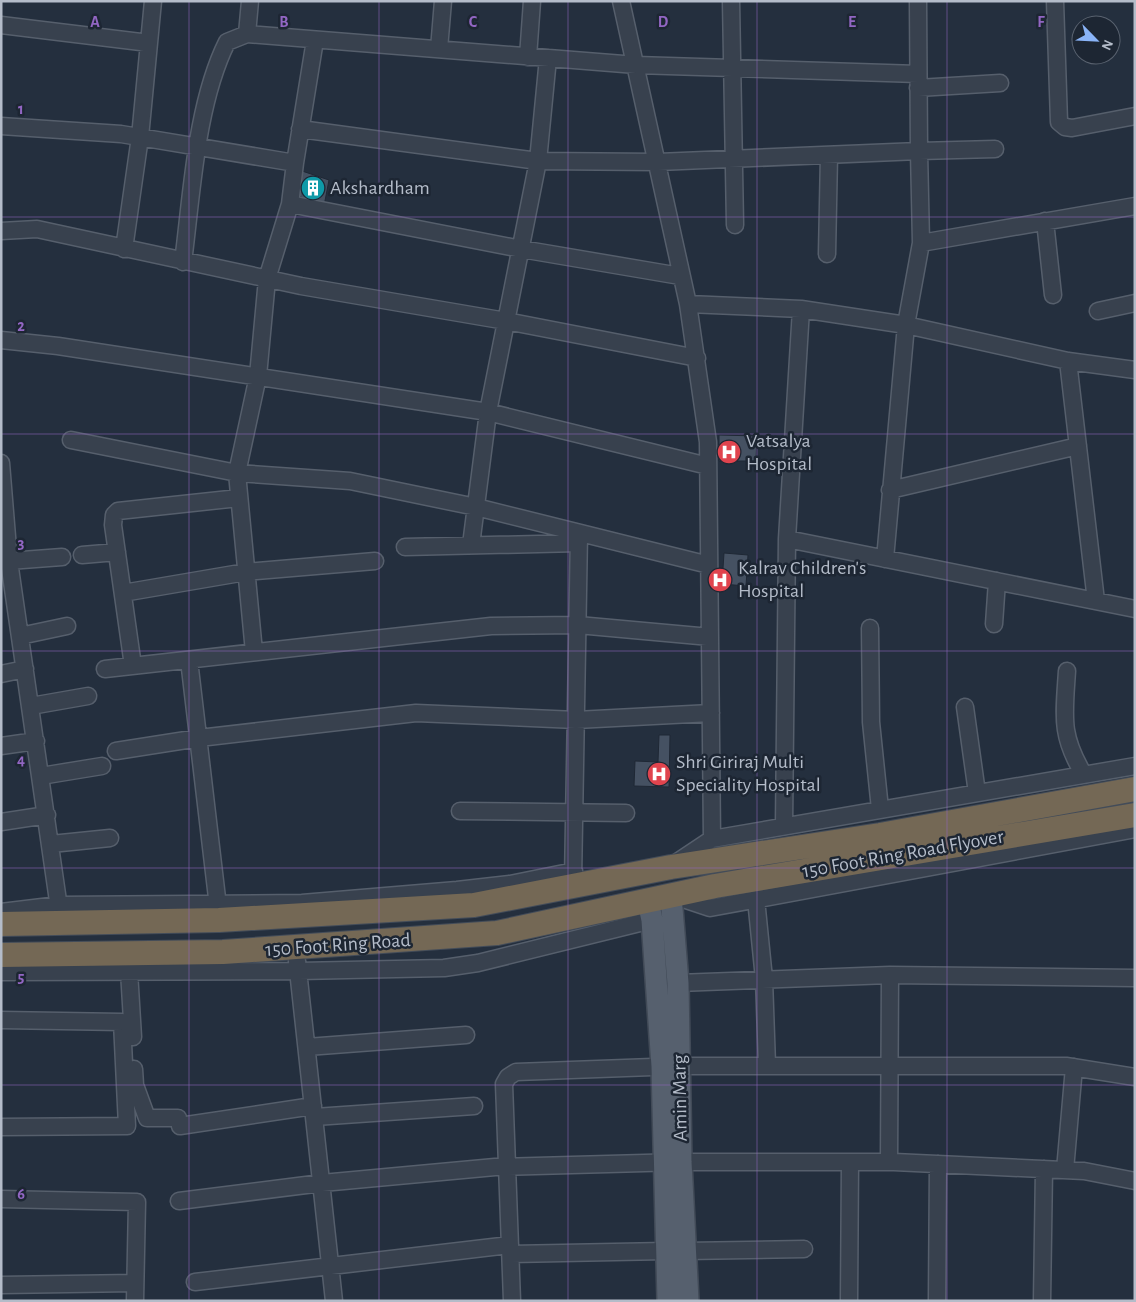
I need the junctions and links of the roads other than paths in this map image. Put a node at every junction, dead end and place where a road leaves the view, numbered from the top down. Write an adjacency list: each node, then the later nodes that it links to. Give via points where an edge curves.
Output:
1 (153, 1): 12 (street)
2 (250, 1): 10 (street)
3 (443, 1): 13 (street)
4 (532, 1): 14 (street)
5 (621, 1): 16 (street)
6 (731, 1): 17 (street)
7 (918, 1): 18 (street)
8 (1055, 1): 20 (street, via 1059,122 1072,128)
9 (1, 25): 12 (street)
10 (247, 34): 11 (street); 24 (street, via 227,42 224,48 209,90)
11 (315, 40): 13 (street); 22 (street)
12 (149, 43): 23 (street)
13 (439, 49): 14 (street)
14 (528, 56): 15 (street)
15 (548, 58): 16 (street); 29 (street)
16 (636, 65): 17 (street); 30 (street)
17 (734, 68): 18 (street); 28 (street)
18 (918, 81): 19 (street); 26 (street)
19 (1000, 83)
20 (1135, 116)
21 (1, 126): 23 (street)
22 (300, 129): 29 (street); 31 (street)
23 (140, 137): 24 (street); 38 (street)
24 (199, 147): 31 (street); 41 (street)
25 (995, 149): 26 (street)
26 (919, 152): 27 (street); 37 (street)
27 (829, 155): 28 (street); 40 (street)
28 (735, 159): 30 (street); 35 (street)
29 (538, 161): 30 (street); 39 (street)
30 (658, 162): 42 (street)
31 (295, 163): 32 (street)
32 (290, 204): 39 (street); 43 (street)
33 (1135, 206): 34 (street)
34 (1045, 221): 37 (street); 44 (street)
35 (736, 225)
36 (1, 231): 38 (street, via 37,229)
37 (921, 243): 50 (street)
38 (124, 249): 41 (street)
39 (521, 249): 42 (street); 49 (street)
40 (828, 254)
41 (183, 262): 43 (street)
42 (680, 276): 46 (street)
43 (267, 279): 49 (street); 55 (street)
44 (1053, 295)
45 (1135, 303): 48 (street)
46 (688, 304): 47 (street); 52 (street)
47 (801, 309): 50 (street); 66 (street)
48 (1098, 311)
49 (506, 321): 52 (street); 56 (street)
50 (906, 325): 53 (street); 62 (street)
51 (1, 340): 55 (street)
52 (697, 358): 60 (street)
53 (1068, 362): 54 (street); 58 (street)
54 (1135, 370)
55 (258, 376): 56 (street); 61 (street)
56 (488, 412): 60 (street); 64 (street)
57 (70, 440): 61 (street)
58 (1078, 446): 62 (street); 80 (street)
59 (1, 463): 73 (street)
60 (708, 466): 75 (street)
61 (237, 474): 63 (street); 64 (street, via 350,481)
62 (890, 490): 72 (street)
63 (239, 498): 69 (street, via 118,511 113,525); 76 (street)
64 (476, 507): 65 (street); 67 (street)
65 (579, 538): 67 (street); 75 (street); 83 (street)
66 (787, 539): 72 (street); 117 (street)
67 (471, 545): 68 (street)
68 (405, 547)
69 (117, 552): 70 (street); 78 (street)
70 (82, 555)
71 (62, 557): 73 (street)
72 (885, 559): 77 (street)
73 (9, 561): 79 (street)
74 (375, 561): 76 (street)
75 (709, 566): 87 (street)
76 (246, 572): 78 (street); 88 (street)
77 (998, 581): 80 (street); 82 (street)
78 (122, 593): 90 (street)
79 (8, 594): 86 (street)
80 (1096, 602): 81 (street)
81 (1135, 609)
82 (994, 624)
83 (578, 625): 87 (street); 88 (street, via 491,626); 99 (street)
84 (67, 626): 86 (street)
85 (870, 628): 110 (street, via 871,722)
86 (20, 636): 92 (street)
87 (710, 637): 98 (street)
88 (254, 652): 89 (street)
89 (189, 660): 90 (street); 100 (street)
90 (133, 666): 91 (street)
91 (105, 668)
92 (25, 669): 94 (street); 96 (street)
93 (1067, 671): 106 (street, via 1066,739)
94 (1, 674)
95 (88, 696): 96 (street)
96 (31, 706): 101 (street)
97 (965, 707): 109 (street)
98 (711, 713): 99 (street); 120 (street)
99 (576, 720): 100 (street, via 416,713); 112 (street)
100 (198, 738): 103 (street); 127 (street)
101 (36, 741): 102 (street); 107 (street)
102 (1, 746)
103 (116, 751)
104 (102, 766): 107 (street)
105 (1135, 766): 106 (street)
106 (1084, 775): 109 (street)
107 (41, 776): 114 (street)
108 (1135, 789): 122 (highway, 150 Foot Ring Road Flyover, via 880,834)
109 (977, 793): 110 (street)
110 (880, 809): 117 (street)
111 (460, 811): 112 (street)
112 (575, 811): 113 (street); 123 (street)
113 (626, 813)
114 (47, 815): 116 (street); 121 (street)
115 (1135, 815): 124 (highway, 150 Foot Ring Road Flyover)
116 (1, 822)
117 (784, 826): 120 (street)
118 (1135, 829): 124 (street)
119 (110, 838): 121 (street)
120 (712, 839): 122 (street)
121 (51, 844): 128 (street)
122 (672, 866): 123 (highway, 150 Foot Ring Road)
123 (573, 878): 127 (highway, 150 Foot Ring Road, via 474,905)
124 (754, 889): 125 (highway, 150 Foot Ring Road Flyover); 136 (street)
125 (657, 906): 131 (highway, 150 Foot Ring Road, via 497,933); 137 (main road, Amin Marg); 142 (main road, Amin Marg)
126 (1, 912): 128 (street)
127 (218, 912): 128 (highway, 150 Foot Ring Road)
128 (60, 913): 129 (highway, 150 Foot Ring Road)
129 (1, 924)
130 (1, 954): 131 (highway, 150 Foot Ring Road, via 223,952)
131 (296, 960): 132 (street); 140 (street)
132 (129, 971): 133 (street); 147 (street, via 135,1085 148,1118 179,1122)
133 (1, 972)
134 (890, 975): 135 (street); 136 (street); 143 (street)
135 (1135, 978)
136 (764, 979): 137 (street); 141 (street)
137 (678, 983): 142 (main road, Amin Marg)
138 (1, 1020): 148 (street, via 122,1022 127,1126)
139 (466, 1035): 140 (street)
140 (307, 1047): 147 (street)
141 (767, 1065): 142 (street); 143 (street)
142 (671, 1066): 149 (main road, Amin Marg); 153 (street, via 516,1072 504,1084)
143 (890, 1067): 144 (street); 151 (street)
144 (1074, 1068): 145 (street); 155 (street)
145 (1135, 1078)
146 (474, 1106): 147 (street)
147 (314, 1112): 157 (street)
148 (1, 1127)
149 (672, 1162): 150 (street); 153 (street); 162 (main road, Amin Marg)
150 (850, 1162): 151 (street); 172 (street)
151 (889, 1162): 152 (street)
152 (938, 1164): 154 (street); 173 (street)
153 (507, 1166): 157 (street); 160 (street)
154 (1044, 1169): 155 (street); 174 (street)
155 (1065, 1170): 156 (street)
156 (1135, 1182)
157 (322, 1183): 159 (street); 163 (street)
158 (1, 1199): 165 (street, via 137,1202)
159 (179, 1201)
160 (510, 1249): 162 (street); 163 (street); 169 (street)
161 (804, 1249): 162 (street)
162 (676, 1251): 170 (main road, Amin Marg); 171 (main road, Amin Marg)
163 (332, 1266): 164 (street); 168 (street)
164 (195, 1282)
165 (135, 1283): 166 (street); 167 (street)
166 (1, 1285)
167 (135, 1301)
168 (334, 1301)
169 (512, 1301)
170 (668, 1301)
171 (688, 1301)
172 (849, 1301)
173 (937, 1301)
174 (1042, 1301)

